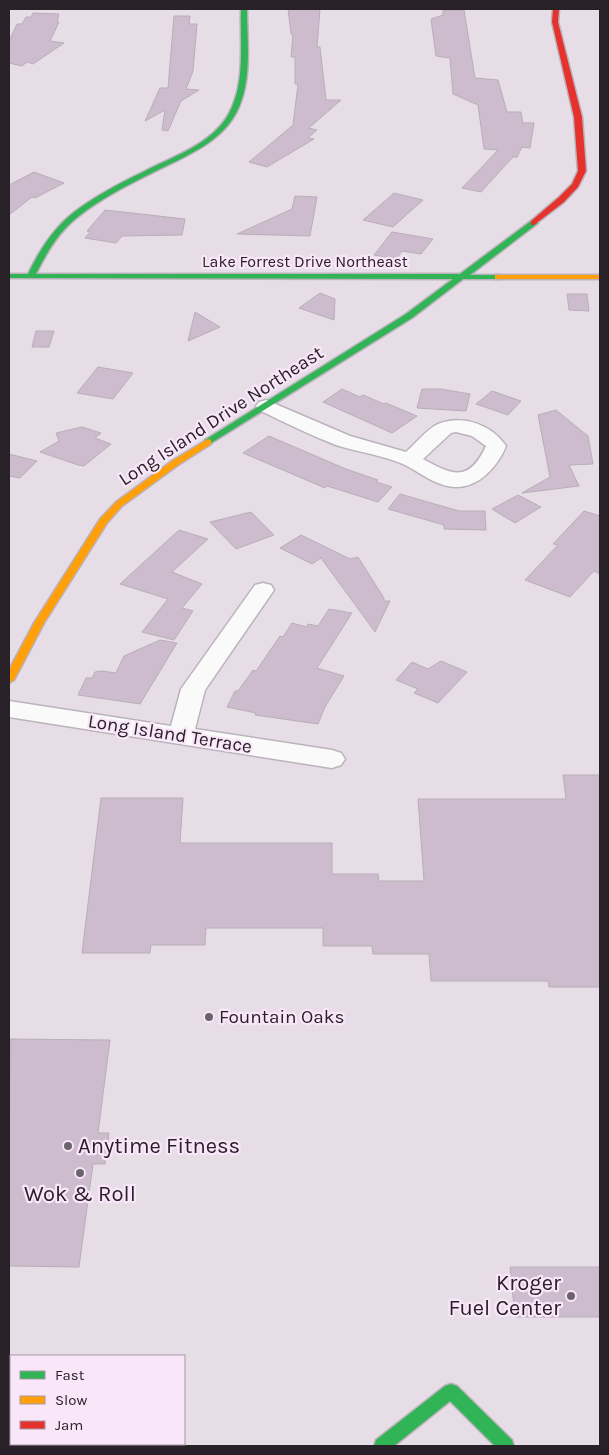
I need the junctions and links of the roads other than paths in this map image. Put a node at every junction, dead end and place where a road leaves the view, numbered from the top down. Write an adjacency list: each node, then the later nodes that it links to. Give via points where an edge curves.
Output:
1 (244, 9): 4 (street, via 239,97 231,117 218,132 200,144 102,196 74,215 44,245)
2 (556, 9): 5 (street, Long Island Drive Northeast, via 555,22 578,117 582,171 575,185 561,200)
3 (9, 276): 4 (street, Lake Forrest Drive Northeast)
4 (31, 276): 5 (street, Lake Forrest Drive Northeast)
5 (465, 276): 6 (street, Lake Forrest Drive Northeast); 7 (street, Long Island Drive Northeast, via 409,316)
6 (600, 277)
7 (266, 406): 8 (street, via 343,440); 10 (street, Long Island Drive Northeast, via 175,463 118,504 103,522 40,623)
8 (410, 460)
9 (263, 590): 12 (street, via 193,689)
10 (9, 680)
11 (9, 709): 12 (street, Long Island Terrace)
12 (181, 736): 13 (street, Long Island Terrace)
13 (332, 759)
14 (382, 1446): 15 (street, via 451,1391)
15 (506, 1446)

